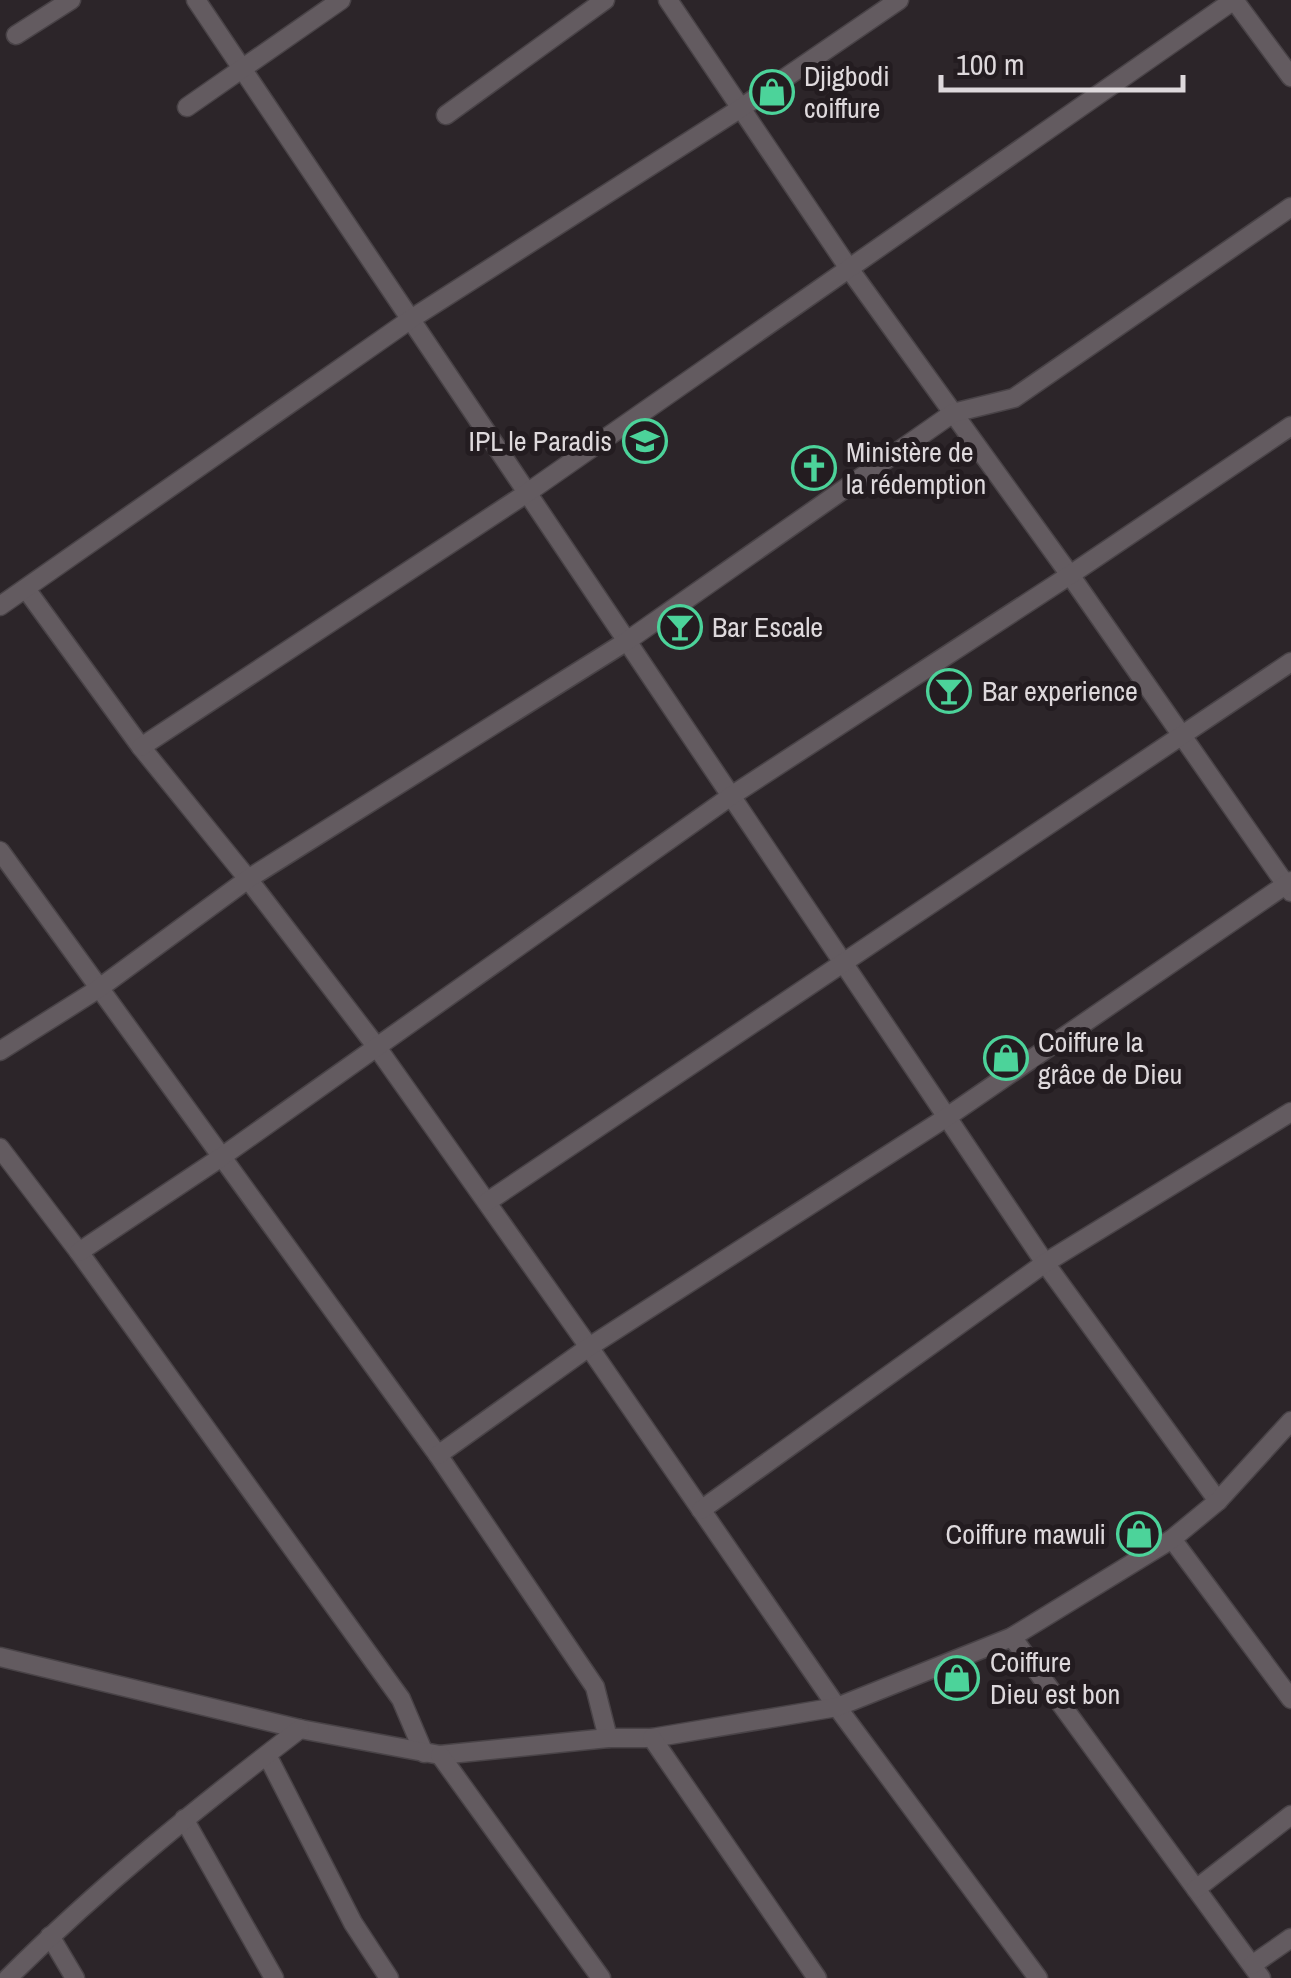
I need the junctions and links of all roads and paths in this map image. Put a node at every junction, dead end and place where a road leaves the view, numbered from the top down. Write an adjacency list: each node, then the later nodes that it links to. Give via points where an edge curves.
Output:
1 (71, 0): 7 (street)
2 (196, 0): 8 (street)
3 (340, 0): 8 (street)
4 (605, 0): 12 (street)
5 (668, 0): 11 (street)
6 (899, 0): 11 (street)
7 (16, 36)
8 (242, 68): 10 (street); 15 (street)
9 (1291, 78): 14 (street, via 1234,0)
10 (187, 106)
11 (741, 108): 14 (street); 15 (street)
12 (446, 115)
13 (1291, 207): 16 (street, via 1014,398)
14 (850, 270): 16 (street); 18 (street)
15 (411, 319): 18 (street); 20 (street)
16 (953, 413): 19 (street); 22 (street)
17 (1291, 426): 19 (street)
18 (527, 492): 22 (street); 25 (street)
19 (1070, 575): 24 (street); 26 (street)
20 (26, 588): 21 (street); 25 (street)
21 (0, 606)
22 (627, 641): 26 (street); 28 (street)
23 (1291, 662): 24 (street)
24 (1182, 735): 29 (street); 30 (street)
25 (141, 747): 28 (street)
26 (731, 796): 30 (street); 32 (street)
27 (0, 850): 31 (street)
28 (248, 879): 31 (street); 32 (street)
29 (1289, 886): 35 (street)
30 (842, 962): 35 (street); 38 (street)
31 (98, 989): 33 (street); 37 (street)
32 (376, 1046): 37 (street); 38 (street)
33 (0, 1052)
34 (1291, 1112): 40 (street)
35 (947, 1117): 40 (street); 41 (street)
36 (0, 1148): 39 (street)
37 (220, 1158): 39 (street); 43 (street)
38 (488, 1202): 41 (street)
39 (80, 1252): 54 (street, via 401,1699)
40 (1044, 1263): 44 (street); 45 (street)
41 (589, 1347): 43 (street); 45 (street)
42 (1291, 1421): 44 (street)
43 (438, 1455): 52 (street, via 594,1687)
44 (1218, 1501): 46 (street)
45 (701, 1510): 50 (street)
46 (1172, 1539): 47 (street); 49 (street)
47 (1012, 1637): 50 (street); 58 (street)
48 (0, 1657): 51 (street)
49 (1291, 1699)
50 (837, 1707): 53 (street); 68 (street)
51 (300, 1729): 54 (street); 55 (street)
52 (608, 1738): 53 (street); 54 (street)
53 (652, 1738): 67 (street)
54 (432, 1754): 66 (street)
55 (266, 1755): 57 (street); 65 (street)
56 (1291, 1816): 58 (street)
57 (184, 1819): 59 (street); 64 (street)
58 (1196, 1889): 61 (street)
59 (50, 1936): 62 (street); 63 (street)
60 (1291, 1938): 61 (street)
61 (1257, 1971)
62 (8, 1978)
63 (74, 1978)
64 (274, 1978)
65 (389, 1978)
66 (600, 1978)
67 (816, 1978)
68 (1038, 1978)

